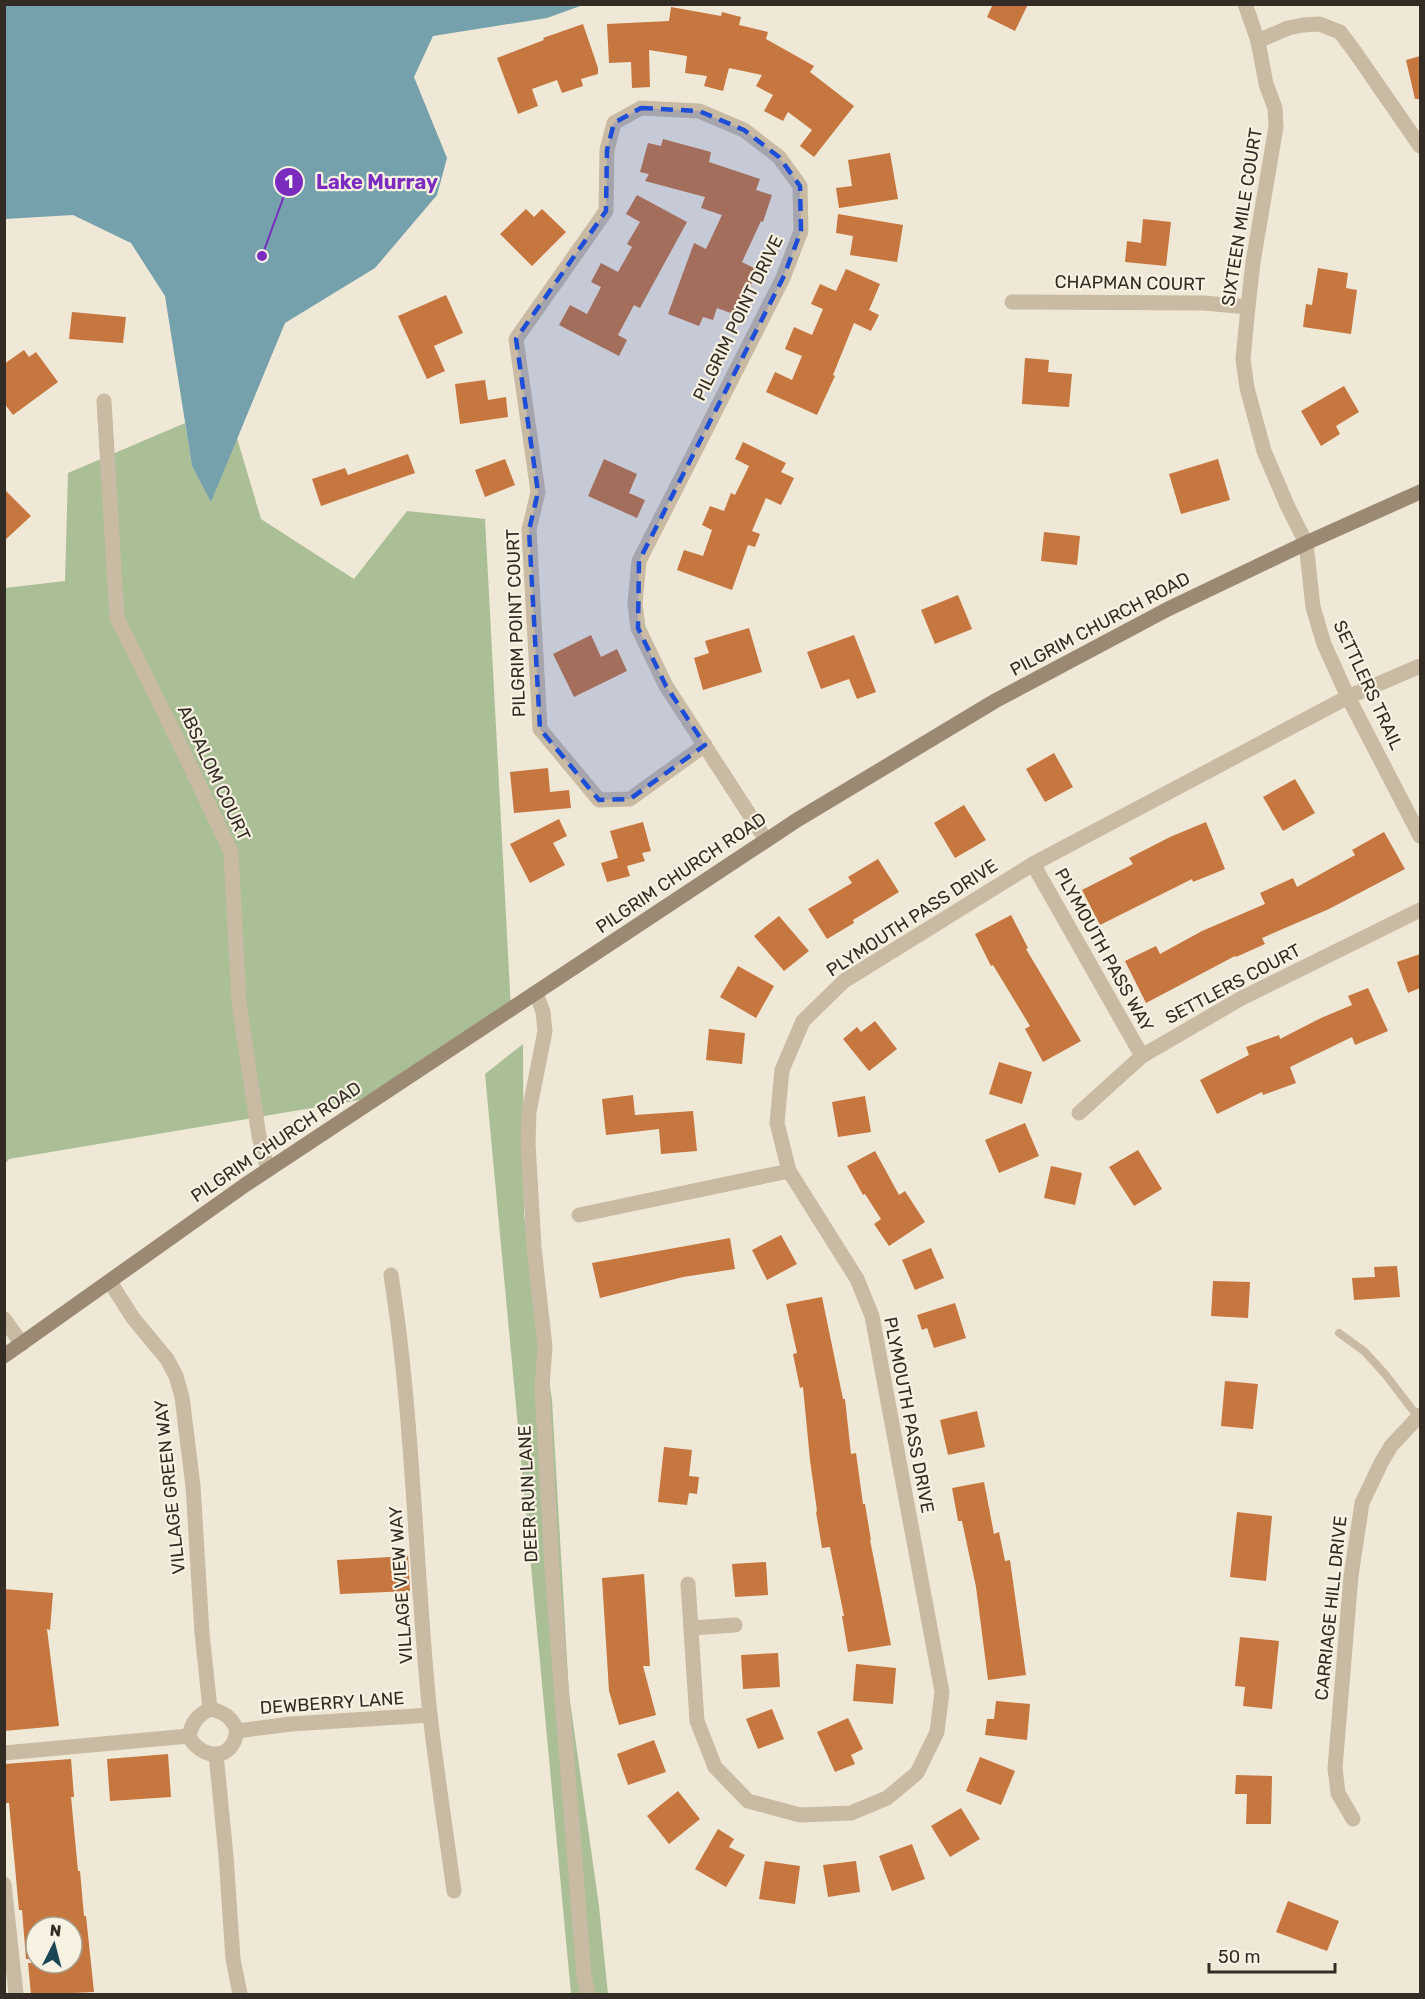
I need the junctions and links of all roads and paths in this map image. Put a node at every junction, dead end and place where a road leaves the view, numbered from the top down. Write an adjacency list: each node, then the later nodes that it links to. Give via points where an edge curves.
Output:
1 (1245, 4): 2 (street, SIXTEEN MILE COURT)
2 (1258, 41): 3 (street, via 1303,25 1319,24 1340,32); 5 (street, SIXTEEN MILE COURT, via 1275,108 1276,128)
3 (1420, 146)
4 (1012, 302): 5 (street, CHAPMAN COURT, via 1204,303)
5 (1248, 307): 9 (street, SIXTEEN MILE COURT, via 1243,359 1247,388 1264,450)
6 (516, 339): 12 (street, PILGRIM POINT COURT, via 538,492 529,530 540,729 599,800 630,799); 12 (street, PILGRIM POINT DRIVE, via 606,211 607,150 614,123 641,108 699,111 744,130 779,157 800,186 801,231 783,278 639,561 635,604 638,628 666,686)
7 (104, 402): 20 (street, ABSALOM COURT, via 117,618 231,852 239,1003 259,1136)
8 (1420, 492): 9 (street, PILGRIM CHURCH ROAD)
9 (1306, 543): 11 (street, SETTLERS TRAIL, via 1313,607 1324,644); 14 (street, PILGRIM CHURCH ROAD, via 1168,609 995,701)
10 (1420, 666): 11 (street, PLYMOUTH PASS DRIVE)
11 (1348, 697): 13 (street, SETTLERS TRAIL); 15 (street, PLYMOUTH PASS DRIVE)
12 (705, 746): 14 (street, PILGRIM POINT DRIVE)
13 (1420, 836)
14 (766, 840): 17 (street, PILGRIM CHURCH ROAD)
15 (1033, 864): 18 (street, PLYMOUTH PASS WAY); 21 (street, PLYMOUTH PASS DRIVE, via 844,981 803,1021 782,1070 777,1123)
16 (1420, 910): 18 (street, SETTLERS COURT, via 1240,999)
17 (536, 993): 20 (street, PILGRIM CHURCH ROAD); 44 (street, DEER RUN LANE, via 545,1032 529,1112 528,1143 545,1347 542,1387 552,1570)
18 (1142, 1056): 19 (street, SETTLERS COURT)
19 (1079, 1113)
20 (268, 1170): 24 (street, PILGRIM CHURCH ROAD)
21 (789, 1171): 22 (street); 32 (street, PLYMOUTH PASS DRIVE, via 857,1279 872,1316 942,1692 937,1732 917,1773 886,1798 851,1813 800,1815 748,1801 715,1767 697,1721)
22 (579, 1215)
23 (391, 1275): 34 (street, VILLAGE VIEW WAY, via 408,1415)
24 (110, 1282): 27 (street, PILGRIM CHURCH ROAD); 33 (street, VILLAGE GREEN WAY, via 167,1359 182,1397)
25 (4, 1319): 27 (street)
26 (1339, 1333): 29 (lane, via 1364,1351)
27 (22, 1344): 28 (street, PILGRIM CHURCH ROAD)
28 (4, 1356)
29 (1419, 1416): 39 (street, CARRIAGE HILL DRIVE, via 1391,1446 1362,1503 1351,1576 1335,1768 1338,1793)
30 (688, 1584): 32 (street, PLYMOUTH PASS DRIVE)
31 (735, 1625): 32 (street)
32 (691, 1628)
33 (210, 1709): 35 (street, via 231,1719); 36 (street, via 194,1721)
34 (430, 1715): 35 (street, DEWBERRY LANE); 41 (street, VILLAGE VIEW WAY)
35 (237, 1731): 38 (street, via 228,1750)
36 (189, 1736): 37 (street); 38 (street, via 194,1747)
37 (4, 1753)
38 (216, 1754): 43 (street, via 233,1959)
39 (1353, 1819)
40 (4, 1884): 42 (street)
41 (454, 1891)
42 (16, 1995)
43 (240, 1995)
44 (588, 1995)

